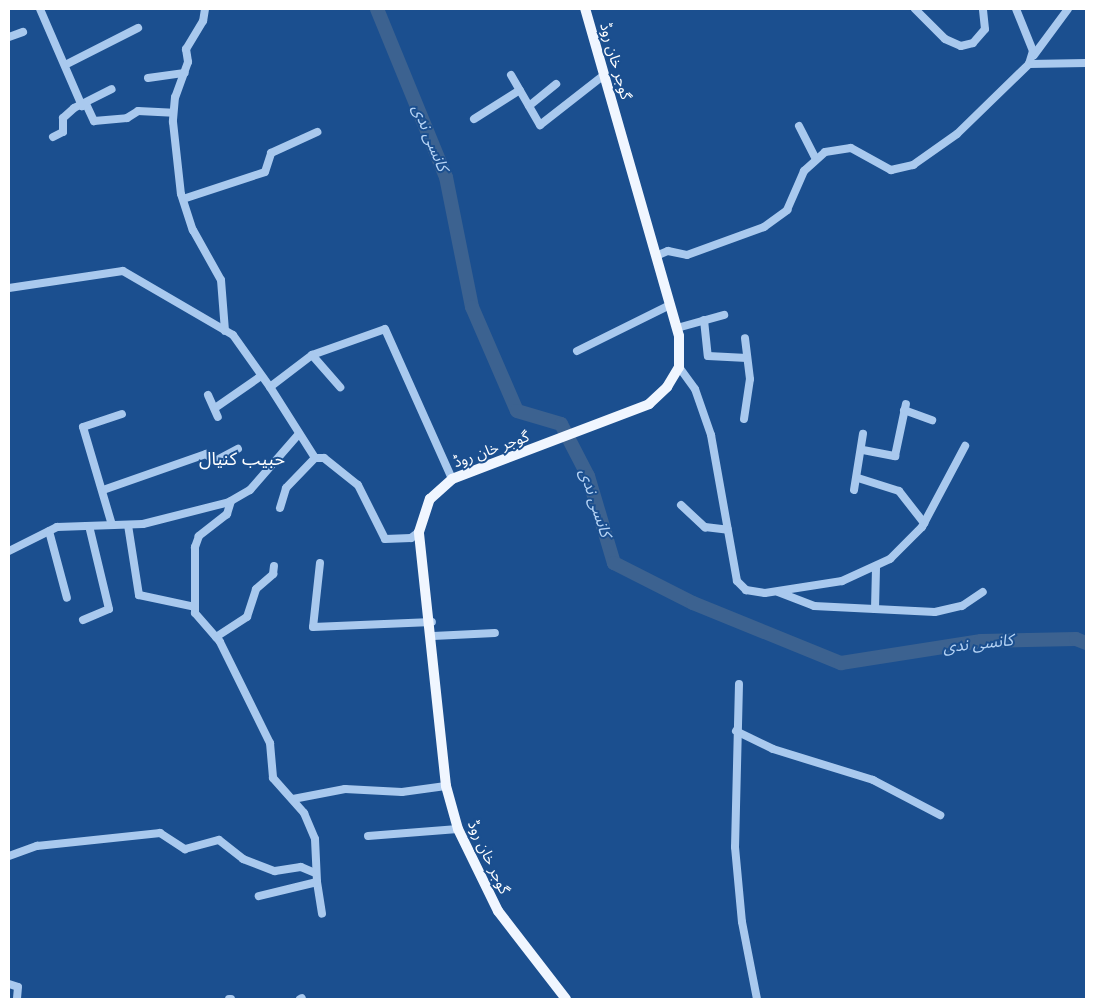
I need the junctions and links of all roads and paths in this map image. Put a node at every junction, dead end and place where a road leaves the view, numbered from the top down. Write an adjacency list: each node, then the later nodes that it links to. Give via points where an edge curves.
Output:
1 (40, 9): 14 (street)
2 (205, 9): 15 (street, via 203,21 186,49)
3 (585, 9): 17 (main road, گوجر خان روڈ)
4 (915, 9): 5 (street, via 944,39 961,46 973,43 985,29)
5 (983, 9)
6 (1016, 9): 11 (street)
7 (1068, 9): 11 (street)
8 (138, 28): 14 (street)
9 (23, 32): 10 (street)
10 (9, 36)
11 (1034, 55): 13 (street)
12 (1086, 63): 13 (street)
13 (1030, 64): 29 (street, via 957,134 913,165 891,170 846,147)
14 (65, 65): 22 (street, via 63,69)
15 (185, 73): 18 (street); 24 (street)
16 (511, 75): 21 (street)
17 (604, 75): 23 (street, via 541,125); 31 (main road, گوجر خان روڈ)
18 (148, 78)
19 (556, 84): 23 (street)
20 (112, 89): 22 (street)
21 (520, 90): 23 (street); 25 (street)
22 (84, 105): 24 (street, via 94,121 129,118 138,112); 28 (street, via 63,118 65,129)
23 (528, 106)
24 (173, 113): 30 (street)
25 (474, 120)
26 (799, 126): 29 (street)
27 (317, 132): 30 (street, via 271,153 265,172)
28 (53, 137)
29 (816, 157): 31 (street, via 787,210 764,227 687,256 668,252)
30 (183, 199): 37 (street, via 193,230 221,280)
31 (656, 256): 33 (main road, گوجر خان روڈ)
32 (9, 288): 37 (street, via 116,270)
33 (670, 305): 36 (main road, گوجر خان روڈ); 39 (street)
34 (724, 315): 35 (street)
35 (704, 320): 36 (street); 41 (street, via 708,356)
36 (677, 328): 42 (main road, گوجر خان روڈ)
37 (226, 331): 43 (street)
38 (744, 338): 41 (street)
39 (577, 351)
40 (312, 355): 44 (street); 45 (street); 59 (street, via 385,329)
41 (747, 358): 50 (street, via 750,379)
42 (679, 367): 59 (main road, گوجر خان روڈ, via 668,388 649,404); 69 (street, via 695,389 711,436)
43 (261, 376): 45 (street); 47 (street)
44 (340, 387)
45 (270, 388): 53 (street)
46 (208, 395): 47 (street)
47 (214, 408): 49 (street)
48 (122, 414): 60 (street, via 82,427)
49 (218, 417)
50 (744, 419)
51 (932, 420): 56 (street, via 905,407 895,456)
52 (863, 434): 56 (street)
53 (298, 435): 57 (street); 62 (street, via 250,490)
54 (966, 446): 65 (street)
55 (238, 449): 60 (street, via 215,461 206,454)
56 (862, 450): 58 (street)
57 (315, 458): 64 (street, via 286,488); 71 (street, via 324,458 358,485 385,539 411,538)
58 (858, 478): 61 (street); 65 (street, via 900,491)
59 (452, 479): 71 (main road, گوجر خان روڈ, via 430,499)
60 (103, 490): 66 (street)
61 (854, 490)
62 (231, 501): 67 (street, via 207,504 172,520); 79 (street, via 227,514 197,541)
63 (681, 505): 69 (street, via 705,527)
64 (280, 508)
65 (924, 523): 75 (street, via 902,550)
66 (112, 525): 67 (street); 68 (street)
67 (128, 525): 79 (street, via 138,596)
68 (88, 526): 70 (street); 81 (street, via 109,609)
69 (728, 530): 76 (street, via 736,581 742,589)
70 (49, 531): 72 (street); 78 (street)
71 (419, 532): 82 (main road, گوجر خان روڈ)
72 (9, 551)
73 (320, 563): 82 (street, via 313,627)
74 (274, 566): 85 (street, via 273,574 256,590 247,617)
75 (876, 567): 76 (street, via 842,581); 80 (street)
76 (776, 592): 80 (street, via 814,606)
77 (983, 592): 80 (street, via 946,612)
78 (67, 598)
79 (195, 607): 85 (street, via 198,618)
80 (875, 609)
81 (83, 620)
82 (432, 622): 84 (main road, گوجر خان روڈ)
83 (495, 633): 84 (street)
84 (433, 636): 88 (main road, گوجر خان روڈ)
85 (216, 637): 89 (street, via 270,743 273,778)
86 (739, 684): 87 (street)
87 (736, 731): 90 (street, via 773,749 873,780); 101 (street, via 735,847 742,922)
88 (446, 786): 89 (street, via 402,792 344,789); 91 (main road, گوجر خان روڈ)
89 (294, 799): 94 (street, via 312,831)
90 (940, 815)
91 (458, 829): 92 (street); 100 (main road, گوجر خان روڈ, via 498,911)
92 (368, 836)
93 (9, 856): 94 (street, via 37,846 160,833 185,849 219,840 243,859 275,871 299,867)
94 (315, 873): 95 (street)
95 (317, 882): 96 (street); 97 (street)
96 (260, 896)
97 (322, 914)
98 (9, 984): 99 (street, via 18,987)
99 (17, 999)
100 (566, 999)
101 (757, 999)

